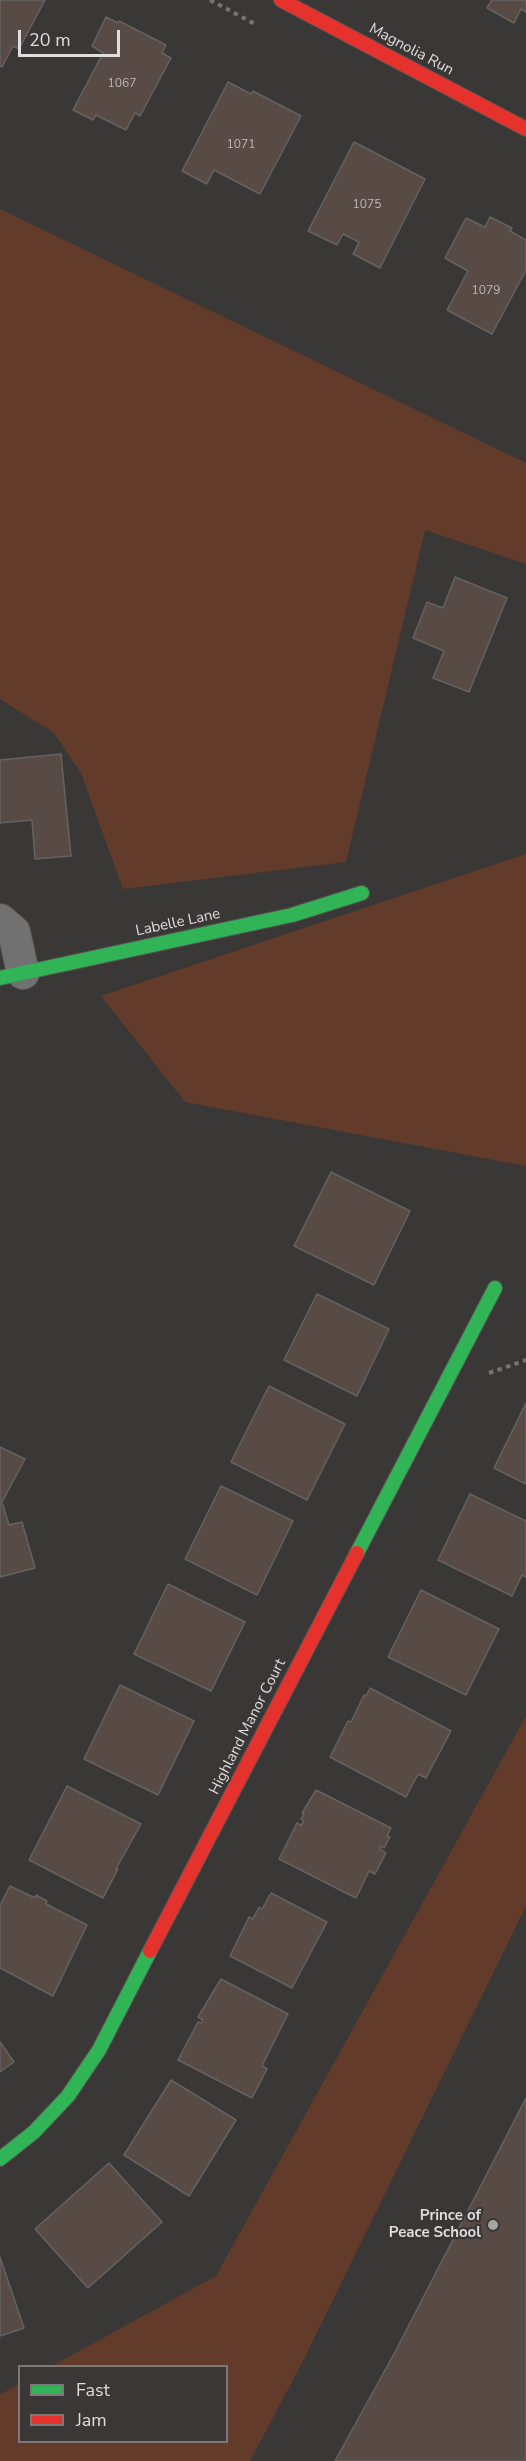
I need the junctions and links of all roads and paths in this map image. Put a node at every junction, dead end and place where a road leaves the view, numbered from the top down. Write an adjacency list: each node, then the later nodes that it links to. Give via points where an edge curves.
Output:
1 (281, 0): 2 (street, Magnolia Run)
2 (526, 129)
3 (362, 893): 5 (street, Labelle Lane, via 292,915)
4 (0, 920): 5 (street, via 14,932)
5 (12, 976)
6 (495, 1288): 7 (street, Highland Manor Court, via 99,2049 68,2096 34,2132)
7 (0, 2159)

